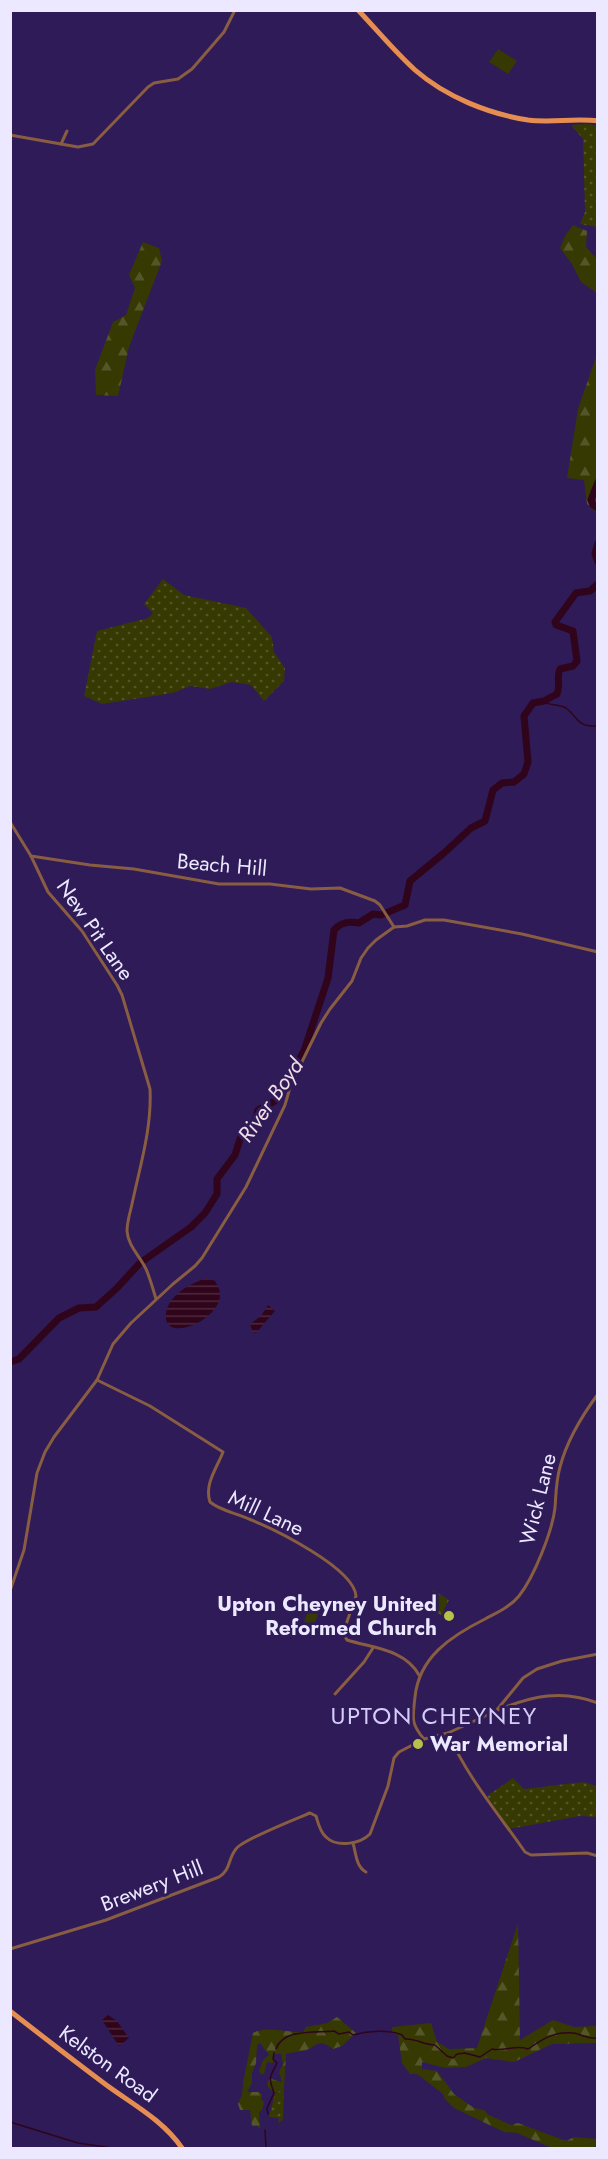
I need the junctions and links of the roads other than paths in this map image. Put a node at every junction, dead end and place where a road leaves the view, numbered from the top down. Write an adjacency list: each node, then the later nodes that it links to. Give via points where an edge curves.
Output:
1 (235, 10): 6 (street, via 224,32 182,77 148,87 93,144)
2 (358, 10): 3 (main road, via 418,72 471,104 526,120)
3 (597, 121)
4 (67, 131): 6 (street)
5 (10, 135): 6 (street)
6 (61, 144)
7 (10, 822): 8 (street, New Pit Lane)
8 (32, 856): 9 (street, Beach Hill, via 219,884 340,888 375,902); 11 (street, New Pit Lane, via 48,892 82,931 122,995 150,1089 149,1125 128,1221 129,1239 145,1266)
9 (394, 927): 10 (street, via 444,920); 11 (street, via 368,948 349,985 330,1008 291,1084 246,1187 202,1257)
10 (597, 952)
11 (156, 1299): 12 (street, via 113,1344)
12 (97, 1380): 14 (street, via 39,1464 24,1550); 15 (street, Mill Lane, via 150,1406 223,1452 208,1489 210,1502 321,1556 350,1580 356,1596 344,1637)
13 (597, 1394): 17 (street, Wick Lane, via 569,1440 556,1485 551,1524 540,1557 519,1595 497,1613 458,1633)
14 (10, 1591)
15 (373, 1648): 17 (street, Mill Lane, via 399,1654); 18 (street)
16 (597, 1654): 20 (street, via 531,1672)
17 (419, 1675): 22 (street, via 412,1720)
18 (335, 1694)
19 (597, 1703): 20 (street, via 553,1694 535,1696)
20 (496, 1711): 21 (street)
21 (448, 1733): 22 (street); 24 (street, via 472,1780 525,1852)
22 (424, 1738): 23 (street, via 396,1754 370,1834)
23 (353, 1843): 25 (street, via 358,1863); 26 (street, Brewery Hill, via 331,1841 310,1813 246,1840 236,1848 230,1865 219,1877 106,1920)
24 (597, 1856)
25 (366, 1872)
26 (10, 1949)
27 (10, 2011): 28 (main road, Kelston Road, via 156,2120)
28 (182, 2148)

